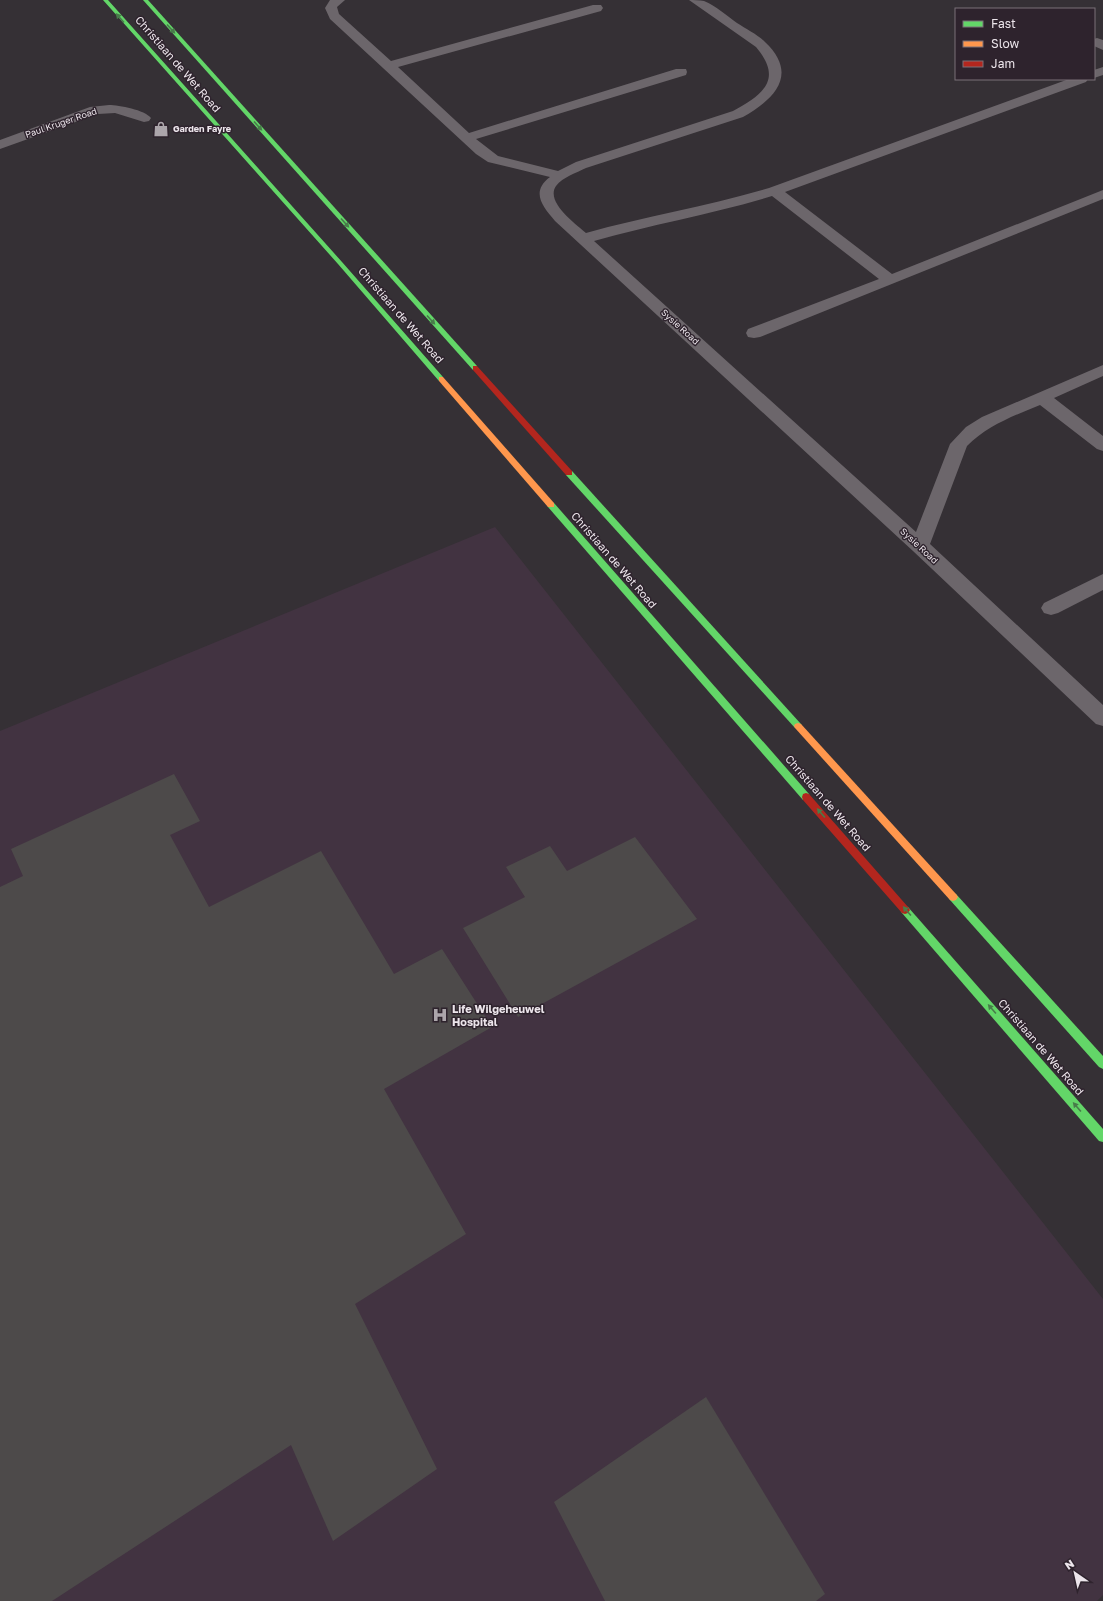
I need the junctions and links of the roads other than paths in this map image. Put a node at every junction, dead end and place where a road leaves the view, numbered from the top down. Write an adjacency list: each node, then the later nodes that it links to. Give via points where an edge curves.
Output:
1 (105, 0): 26 (main road, Christiaan de Wet Road, one-way to 1, via 340,263)
2 (145, 0): 25 (main road, Christiaan de Wet Road, one-way to 25)
3 (339, 0): 6 (street, via 332,4 330,11)
4 (695, 0): 12 (street, Sysie Road, via 767,51 776,68 771,88 758,102 738,114 581,165)
5 (597, 8): 6 (street)
6 (388, 66): 10 (street)
7 (681, 72): 10 (street)
8 (1077, 80): 13 (street)
9 (144, 118): 11 (street, Paul Kruger Road, via 117,108 95,110)
10 (466, 138): 12 (street, via 493,159)
11 (0, 145)
12 (559, 175): 15 (street, Sysie Road, via 548,186 546,199)
13 (774, 191): 15 (street, via 731,204 635,224); 16 (street)
14 (1103, 194): 16 (street)
15 (583, 239): 21 (street, Sysie Road)
16 (890, 280): 17 (street)
17 (754, 333)
18 (1103, 370): 19 (street)
19 (1041, 397): 20 (street); 21 (street, via 988,421 972,431 959,444)
20 (1103, 445)
21 (920, 546): 24 (street, Sysie Road)
22 (1103, 581): 23 (street)
23 (1051, 608)
24 (1103, 718)
25 (1103, 1064)
26 (1103, 1136)

